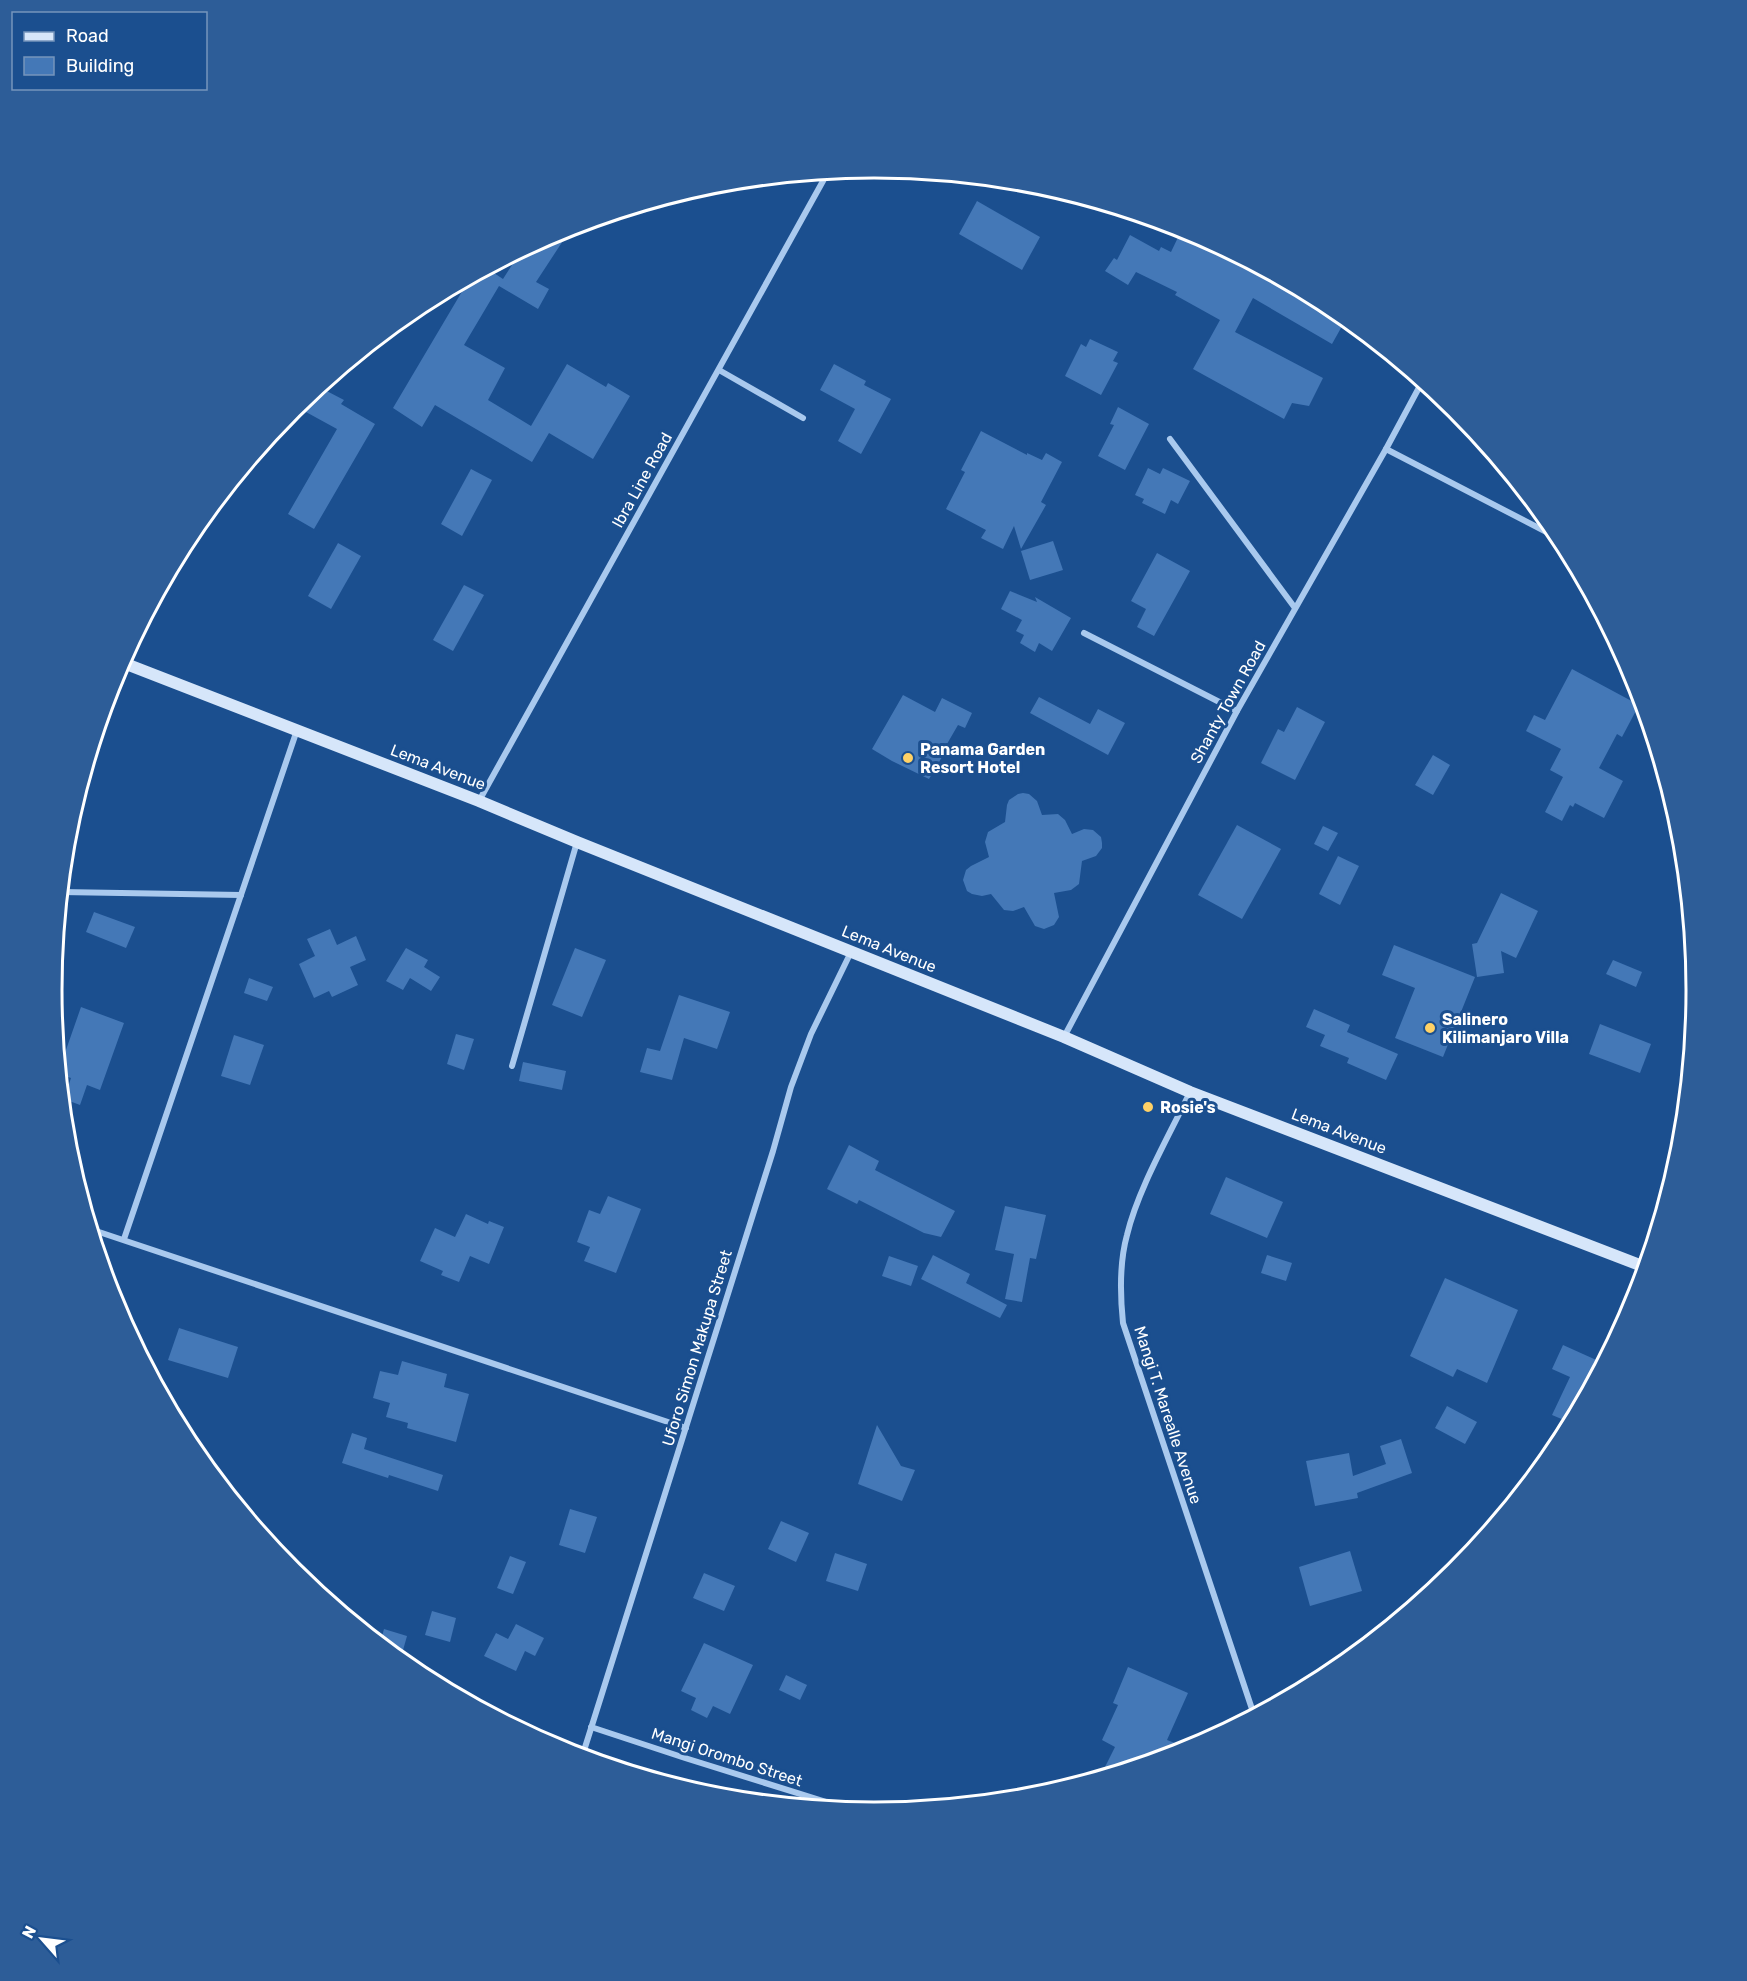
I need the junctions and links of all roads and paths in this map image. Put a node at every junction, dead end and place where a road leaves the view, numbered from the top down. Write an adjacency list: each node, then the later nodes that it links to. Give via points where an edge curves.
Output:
1 (824, 180): 2 (street, Ibra Line Road)
2 (719, 370): 4 (street); 13 (street, Ibra Line Road)
3 (1418, 389): 6 (street, Shanty Town Road)
4 (803, 418)
5 (1170, 439): 8 (street)
6 (1386, 449): 7 (street); 8 (street, Shanty Town Road)
7 (1542, 530)
8 (1295, 608): 11 (street, Shanty Town Road)
9 (1084, 633): 11 (street)
10 (130, 665): 12 (main road, Lema Avenue)
11 (1237, 711): 18 (street, Shanty Town Road)
12 (297, 730): 13 (main road, Lema Avenue); 16 (street)
13 (479, 801): 14 (main road, Lema Avenue)
14 (577, 842): 17 (main road, Lema Avenue); 19 (street)
15 (67, 892): 16 (street)
16 (241, 895): 22 (street)
17 (852, 952): 18 (main road, Lema Avenue); 24 (street, Uforo Simon Makupa Street, via 811,1034 791,1087)
18 (1064, 1037): 20 (main road, Lema Avenue)
19 (512, 1066)
20 (1191, 1092): 23 (main road, Lema Avenue); 25 (street, Mangi T. Marealle Avenue, via 1139,1199 1126,1236 1122,1314)
21 (98, 1231): 22 (street)
22 (123, 1239): 24 (street)
23 (1638, 1264)
24 (686, 1428): 26 (street, Uforo Simon Makupa Street)
25 (1252, 1709)
26 (591, 1727): 27 (street, Uforo Simon Makupa Street); 28 (street, Mangi Orombo Street)
27 (584, 1749)
28 (823, 1801)

